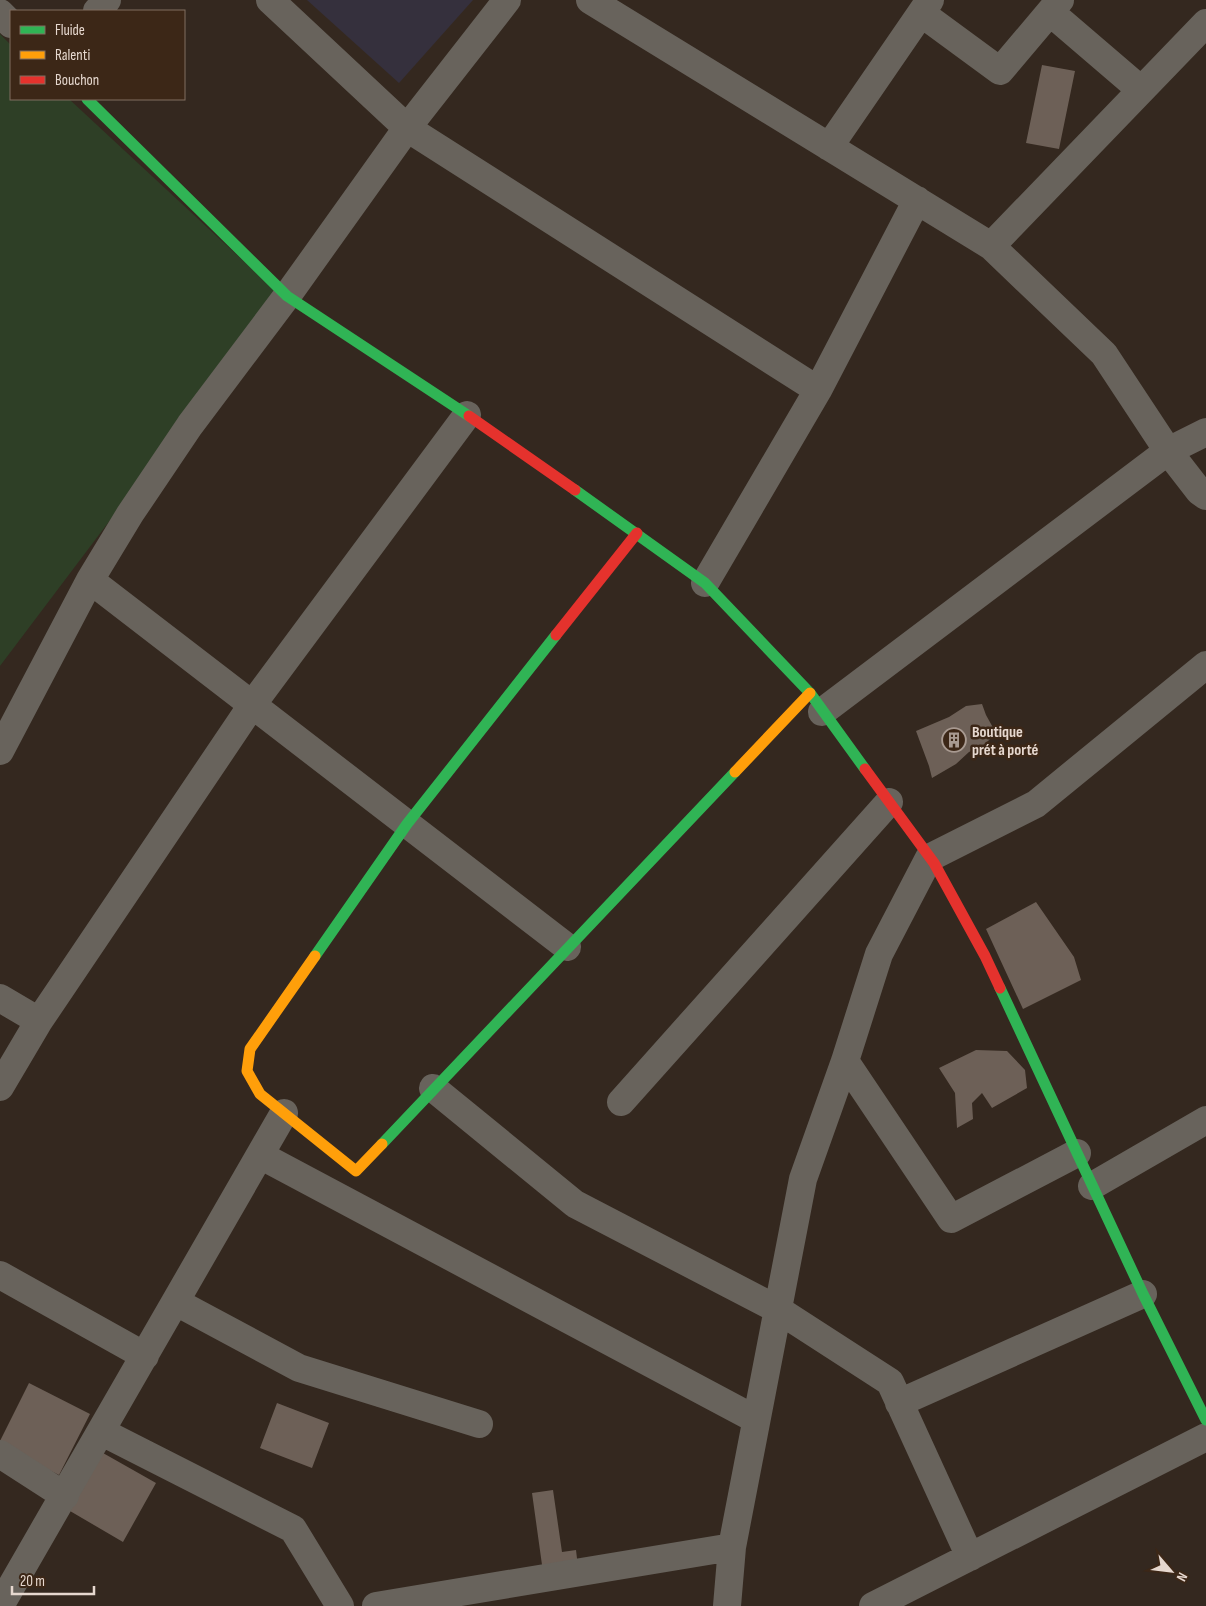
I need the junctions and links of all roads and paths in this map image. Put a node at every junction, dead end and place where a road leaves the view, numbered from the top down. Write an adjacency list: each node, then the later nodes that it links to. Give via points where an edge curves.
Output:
1 (107, 0): 7 (street)
2 (270, 0): 13 (street)
3 (507, 0): 13 (street)
4 (590, 0): 14 (street)
5 (925, 6): 6 (street, via 1000,71); 14 (street)
6 (1055, 6): 11 (street)
7 (98, 10)
8 (0, 13): 9 (street)
9 (10, 23)
10 (1206, 23): 11 (street)
11 (1142, 90): 16 (street)
12 (88, 100): 17 (street)
13 (407, 128): 17 (street); 18 (street)
14 (829, 147): 15 (street)
15 (917, 200): 16 (street); 18 (street)
16 (991, 246): 21 (street, via 1104,354)
17 (287, 296): 19 (street); 24 (street, via 190,425)
18 (818, 390): 25 (street)
19 (467, 415): 23 (street); 28 (street)
20 (1206, 432): 21 (street)
21 (1168, 451): 22 (street); 27 (street)
22 (1206, 496)
23 (637, 533): 25 (street); 31 (street)
24 (90, 580): 28 (street); 29 (street)
25 (704, 583): 27 (street)
26 (1206, 665): 32 (street, via 1036,804)
27 (816, 702): 30 (street); 33 (street)
28 (252, 705): 31 (street); 35 (street)
29 (1, 748)
30 (889, 802): 32 (street); 39 (street)
31 (408, 824): 33 (street); 40 (street, via 250,1049 247,1071 260,1094)
32 (929, 858): 36 (street, via 879,954); 42 (street, via 985,956)
33 (568, 947): 38 (street)
34 (0, 998): 35 (street)
35 (39, 1021): 37 (street)
36 (845, 1061): 42 (street, via 952,1219); 48 (street, via 803,1179)
37 (0, 1087)
38 (433, 1088): 40 (street, via 356,1170); 48 (street, via 575,1204)
39 (621, 1102)
40 (284, 1113): 43 (street)
41 (1206, 1120): 44 (street)
42 (1077, 1153): 44 (street)
43 (260, 1155): 47 (street); 51 (street)
44 (1092, 1186): 46 (street)
45 (0, 1275): 49 (street)
46 (1143, 1294): 50 (street); 52 (street)
47 (176, 1302): 49 (street); 53 (street, via 299,1368)
48 (777, 1310): 50 (street, via 890,1382); 51 (street)
49 (145, 1356): 54 (street)
50 (899, 1403): 59 (street)
51 (755, 1419): 58 (street)
52 (1206, 1420)
53 (479, 1424)
54 (102, 1432): 57 (street); 61 (street, via 293,1529)
55 (1206, 1437): 59 (street)
56 (0, 1454): 57 (street)
57 (64, 1496): 60 (street)
58 (732, 1547): 62 (street); 63 (street)
59 (970, 1557): 64 (street)
60 (0, 1606)
61 (340, 1606)
62 (376, 1606)
63 (727, 1606)
64 (873, 1606)

